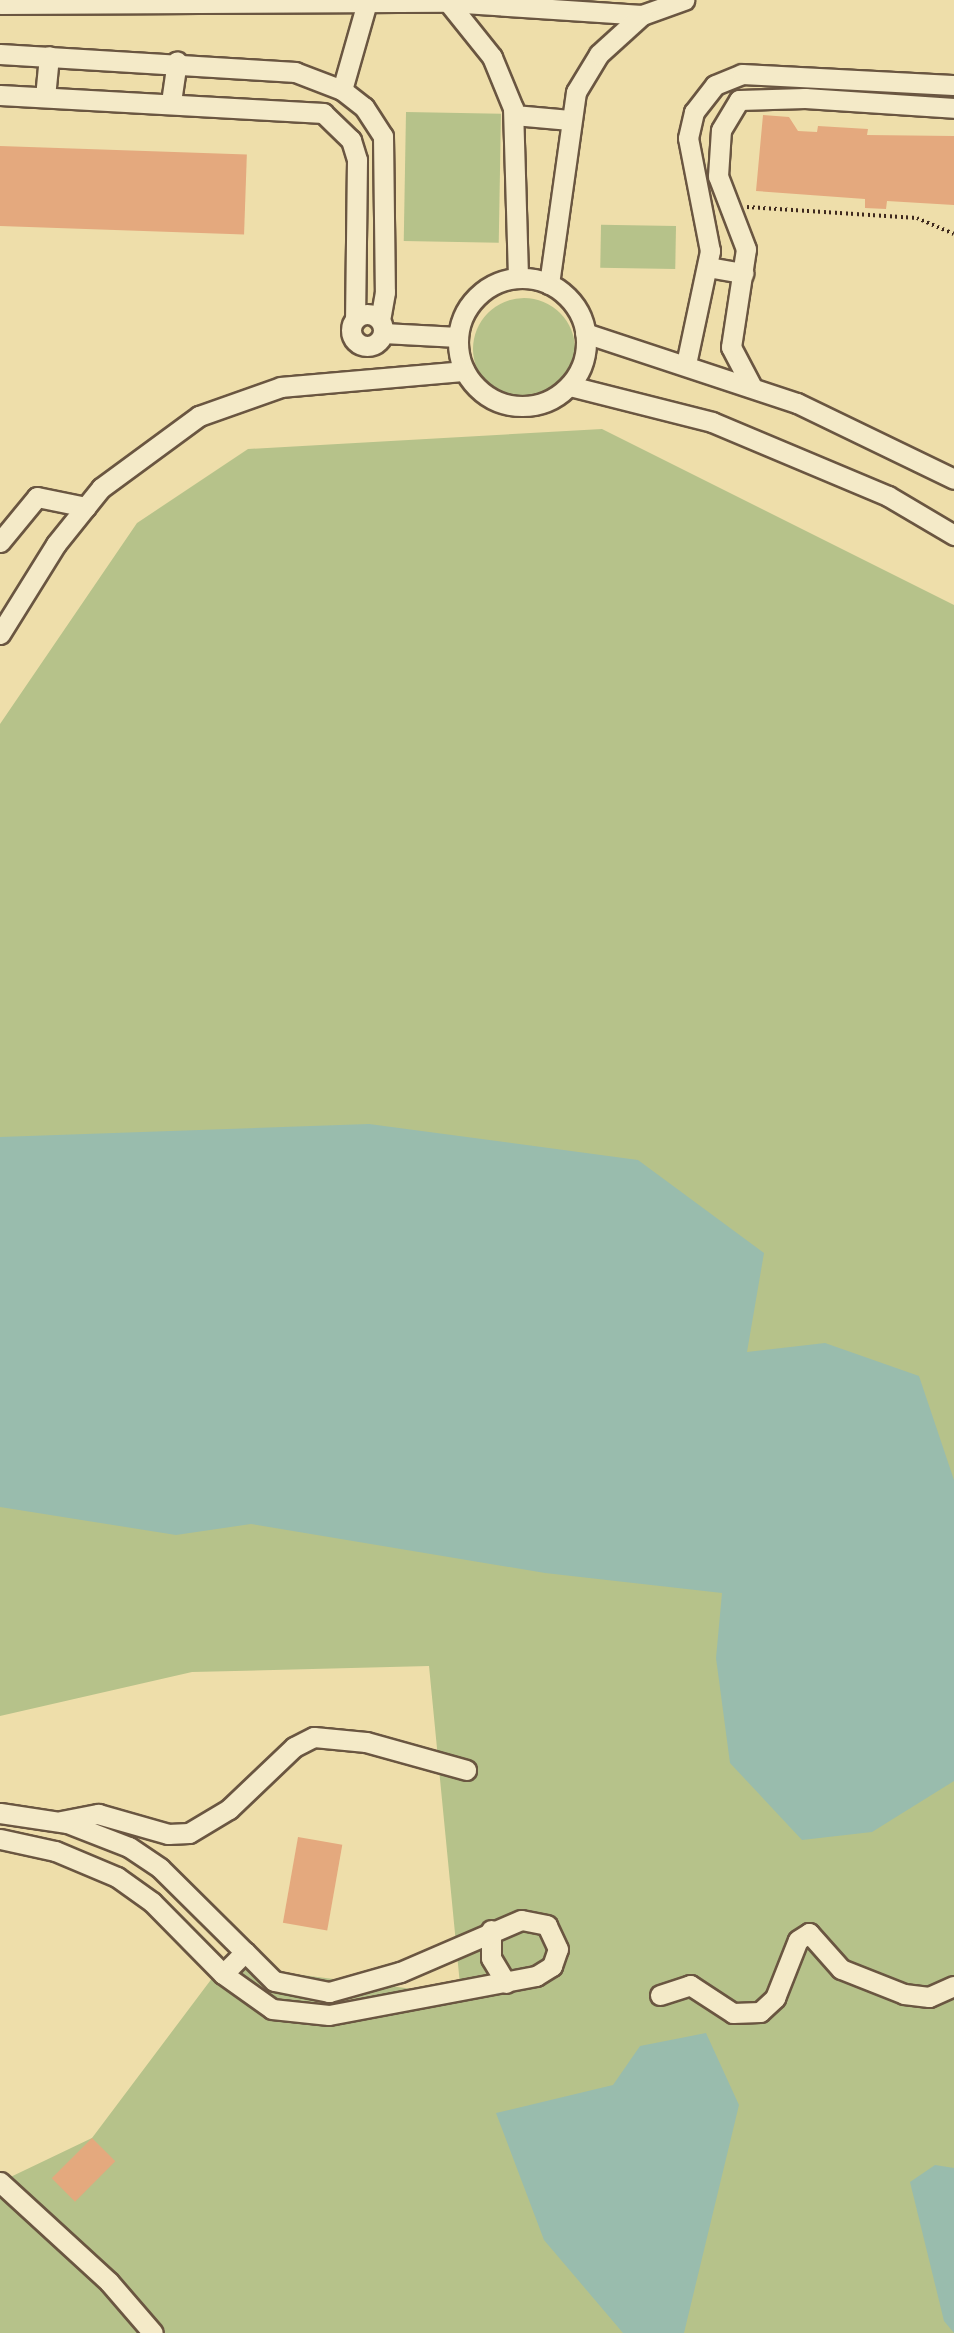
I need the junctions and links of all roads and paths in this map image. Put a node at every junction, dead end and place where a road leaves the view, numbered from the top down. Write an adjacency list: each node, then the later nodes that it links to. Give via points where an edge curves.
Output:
1 (684, 0): 5 (street)
2 (367, 2): 3 (street); 4 (street); 11 (street)
3 (448, 2): 5 (street); 17 (street, via 504,77)
4 (0, 4)
5 (642, 15): 18 (street, via 582,75)
6 (0, 54): 7 (street)
7 (49, 56): 8 (street); 14 (street)
8 (177, 61): 11 (street, via 295,72); 15 (street)
9 (752, 75): 10 (street); 13 (street); 20 (street, via 715,85 694,112 688,138)
10 (954, 85)
11 (342, 90): 24 (street, via 364,107 383,136)
12 (0, 95): 14 (street)
13 (751, 96): 16 (street); 19 (street, via 739,100 726,119)
14 (45, 97): 15 (street)
15 (171, 102): 23 (street, via 293,107 323,113 340,125 357,160)
16 (954, 108)
17 (514, 115): 18 (street); 27 (street)
18 (570, 120): 28 (street)
19 (718, 169): 20 (street); 26 (street, via 744,240)
20 (692, 171): 25 (street, via 709,239)
21 (773, 208): 22 (path, via 935,221)
22 (954, 234)
23 (352, 243): 24 (street); 29 (street)
24 (385, 244): 30 (street)
25 (708, 267): 26 (street); 33 (street)
26 (743, 273): 36 (street, via 732,346)
27 (518, 278): 28 (street); 32 (street, via 492,285 471,302)
28 (549, 284): 31 (street, via 579,313)
29 (355, 319): 30 (street, via 372,314); 30 (street, via 356,342 372,345)
30 (381, 326): 32 (street)
31 (585, 333): 33 (street); 35 (street, via 583,358)
32 (458, 337): 34 (street)
33 (686, 364): 36 (street)
34 (464, 371): 35 (street, via 480,391 502,404 528,406); 38 (street, via 281,387 244,397 155,443)
35 (570, 386): 39 (street, via 712,422 888,496)
36 (752, 387): 37 (street)
37 (954, 479)
38 (86, 507): 40 (street, via 37,498); 41 (street)
39 (954, 535)
40 (0, 542)
41 (3, 622)
42 (466, 1770): 44 (street, via 366,1742 314,1737 206,1826 178,1834 97,1814)
43 (0, 1813): 44 (street)
44 (60, 1822): 47 (street, via 97,1832 159,1868)
45 (0, 1839): 49 (street, via 55,1851 117,1877 152,1902)
46 (491, 1930): 48 (street); 50 (street, via 491,1958); 50 (street, via 530,1919 547,1925 557,1940 556,1958 545,1973)
47 (245, 1952): 48 (street, via 274,1981 320,1991 346,1989); 49 (street)
48 (414, 1965): 53 (street)
49 (223, 1974): 53 (street, via 260,2003 291,2015 329,2015)
50 (506, 1983): 53 (street)
51 (954, 1986): 52 (street, via 929,1997 904,1994 841,1969 809,1933 797,1940 775,1998 760,2012 733,2013 690,1985)
52 (660, 1995)
53 (424, 1998)
54 (0, 2182): 55 (street, via 109,2282)
55 (153, 2333)

